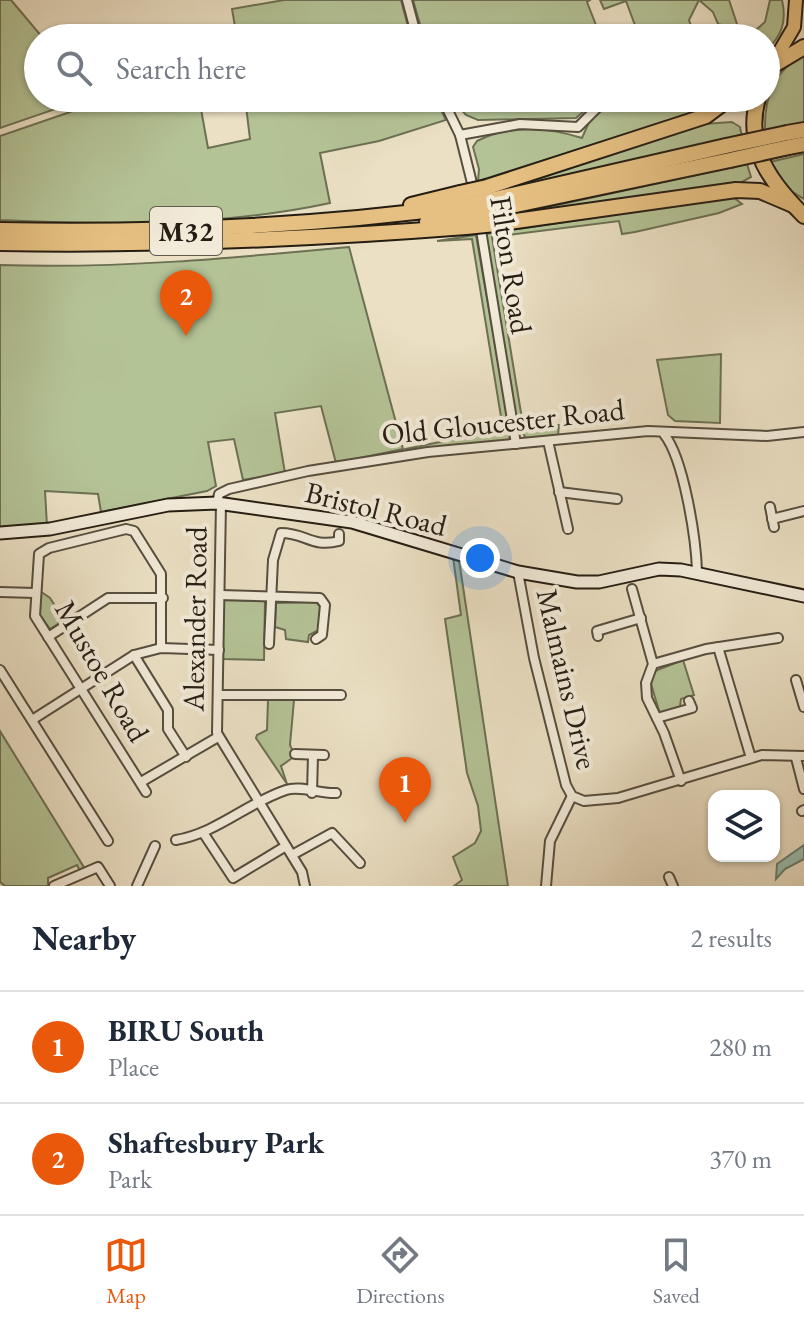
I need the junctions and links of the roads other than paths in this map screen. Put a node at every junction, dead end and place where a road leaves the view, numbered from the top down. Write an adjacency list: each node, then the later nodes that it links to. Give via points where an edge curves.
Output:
1 (407, 0): 3 (street)
2 (796, 0): 5 (main road, via 794,27)
3 (413, 24)
4 (804, 47): 6 (highway)
5 (780, 50)
6 (780, 63)
7 (449, 112): 12 (street, Filton Road)
8 (593, 112): 12 (street, via 578,127 520,124)
9 (711, 112): 14 (highway, M32)
10 (757, 112): 15 (highway, via 759,156 772,182)
11 (804, 130): 13 (highway, M32)
12 (460, 135): 22 (street, Filton Road, via 472,174)
13 (793, 141): 14 (highway, M32, bridge)
14 (491, 205): 15 (highway, M32, via 736,190 760,191); 16 (highway, M32, bridge); 16 (highway, M32, bridge)
15 (798, 206)
16 (463, 210): 17 (highway, M32, via 140,232); 18 (highway, M32, via 360,233 151,245)
17 (0, 230)
18 (0, 243)
19 (804, 432): 20 (street, Old Gloucester Road)
20 (664, 434): 21 (street, Old Gloucester Road); 31 (street, via 687,505)
21 (548, 441): 22 (street, Old Gloucester Road); 23 (street)
22 (516, 444): 25 (street, Old Gloucester Road, via 376,458 308,471 225,491 218,496)
23 (559, 492): 24 (street); 28 (street)
24 (612, 497)
25 (219, 503): 29 (main road, Bristol Road, via 168,505 50,529); 32 (main road, Bristol Road, via 352,522); 36 (street, Alexander Road)
26 (770, 507): 27 (street, via 773,523)
27 (804, 511)
28 (568, 529)
29 (0, 533)
30 (339, 534): 38 (street, via 339,541 317,545 281,533)
31 (697, 571): 32 (main road, Bristol Road, via 659,569 599,582); 37 (main road, Bristol Road)
32 (518, 572): 73 (street, Malmains Drive)
33 (632, 589): 40 (street)
34 (0, 592): 35 (street)
35 (35, 593): 39 (street, Mustoe Road, via 37,558 43,550 129,529 161,574); 43 (street, Mustoe Road, via 35,616)
36 (220, 595): 38 (street); 48 (street, Alexander Road)
37 (804, 596)
38 (271, 597): 41 (street, via 269,639); 45 (street, via 323,601 322,635)
39 (163, 598): 43 (street, via 108,598); 47 (street, Mustoe Road)
40 (641, 618): 42 (street, via 597,631); 50 (street)
41 (281, 634)
42 (598, 636)
43 (48, 637): 53 (street, Mustoe Road)
44 (778, 638): 46 (street)
45 (316, 639)
46 (718, 647): 50 (street); 66 (street)
47 (161, 648): 48 (street); 49 (street)
48 (219, 650): 55 (street, Alexander Road)
49 (134, 655): 53 (street); 64 (street, via 168,710 168,729)
50 (653, 664): 58 (street, via 646,693)
51 (0, 670): 59 (street)
52 (796, 680): 57 (street)
53 (81, 688): 59 (street); 68 (street, Mustoe Road)
54 (335, 692): 55 (street)
55 (218, 695): 60 (street, Alexander Road)
56 (689, 701): 58 (street, via 692,708)
57 (804, 707)
58 (657, 718): 67 (street)
59 (32, 720): 77 (street)
60 (218, 737): 64 (street); 74 (street, Alexander Road)
61 (295, 754): 62 (street)
62 (313, 755): 63 (street); 71 (street)
63 (324, 755)
64 (186, 757): 68 (street)
65 (800, 757): 66 (street, Malmains Drive); 69 (street)
66 (751, 758): 67 (street, Malmains Drive)
67 (681, 781): 73 (street, Malmains Drive, via 618,798 584,801)
68 (141, 782): 70 (street, Mustoe Road)
69 (804, 789)
70 (146, 792)
71 (312, 793): 72 (street); 74 (street, via 290,788)
72 (336, 793)
73 (572, 796): 86 (street, via 550,841)
74 (259, 801): 75 (street); 79 (street, Alexander Road)
75 (204, 834): 76 (street); 79 (street, via 233,878)
76 (176, 840)
77 (108, 841)
78 (155, 846): 84 (street)
79 (286, 846): 80 (street, Alexander Road)
80 (293, 856): 81 (street, via 332,833); 85 (street, Alexander Road)
81 (360, 863)
82 (54, 886): 83 (street, via 98,867)
83 (110, 886)
84 (137, 886)
85 (305, 886)
86 (546, 886)

